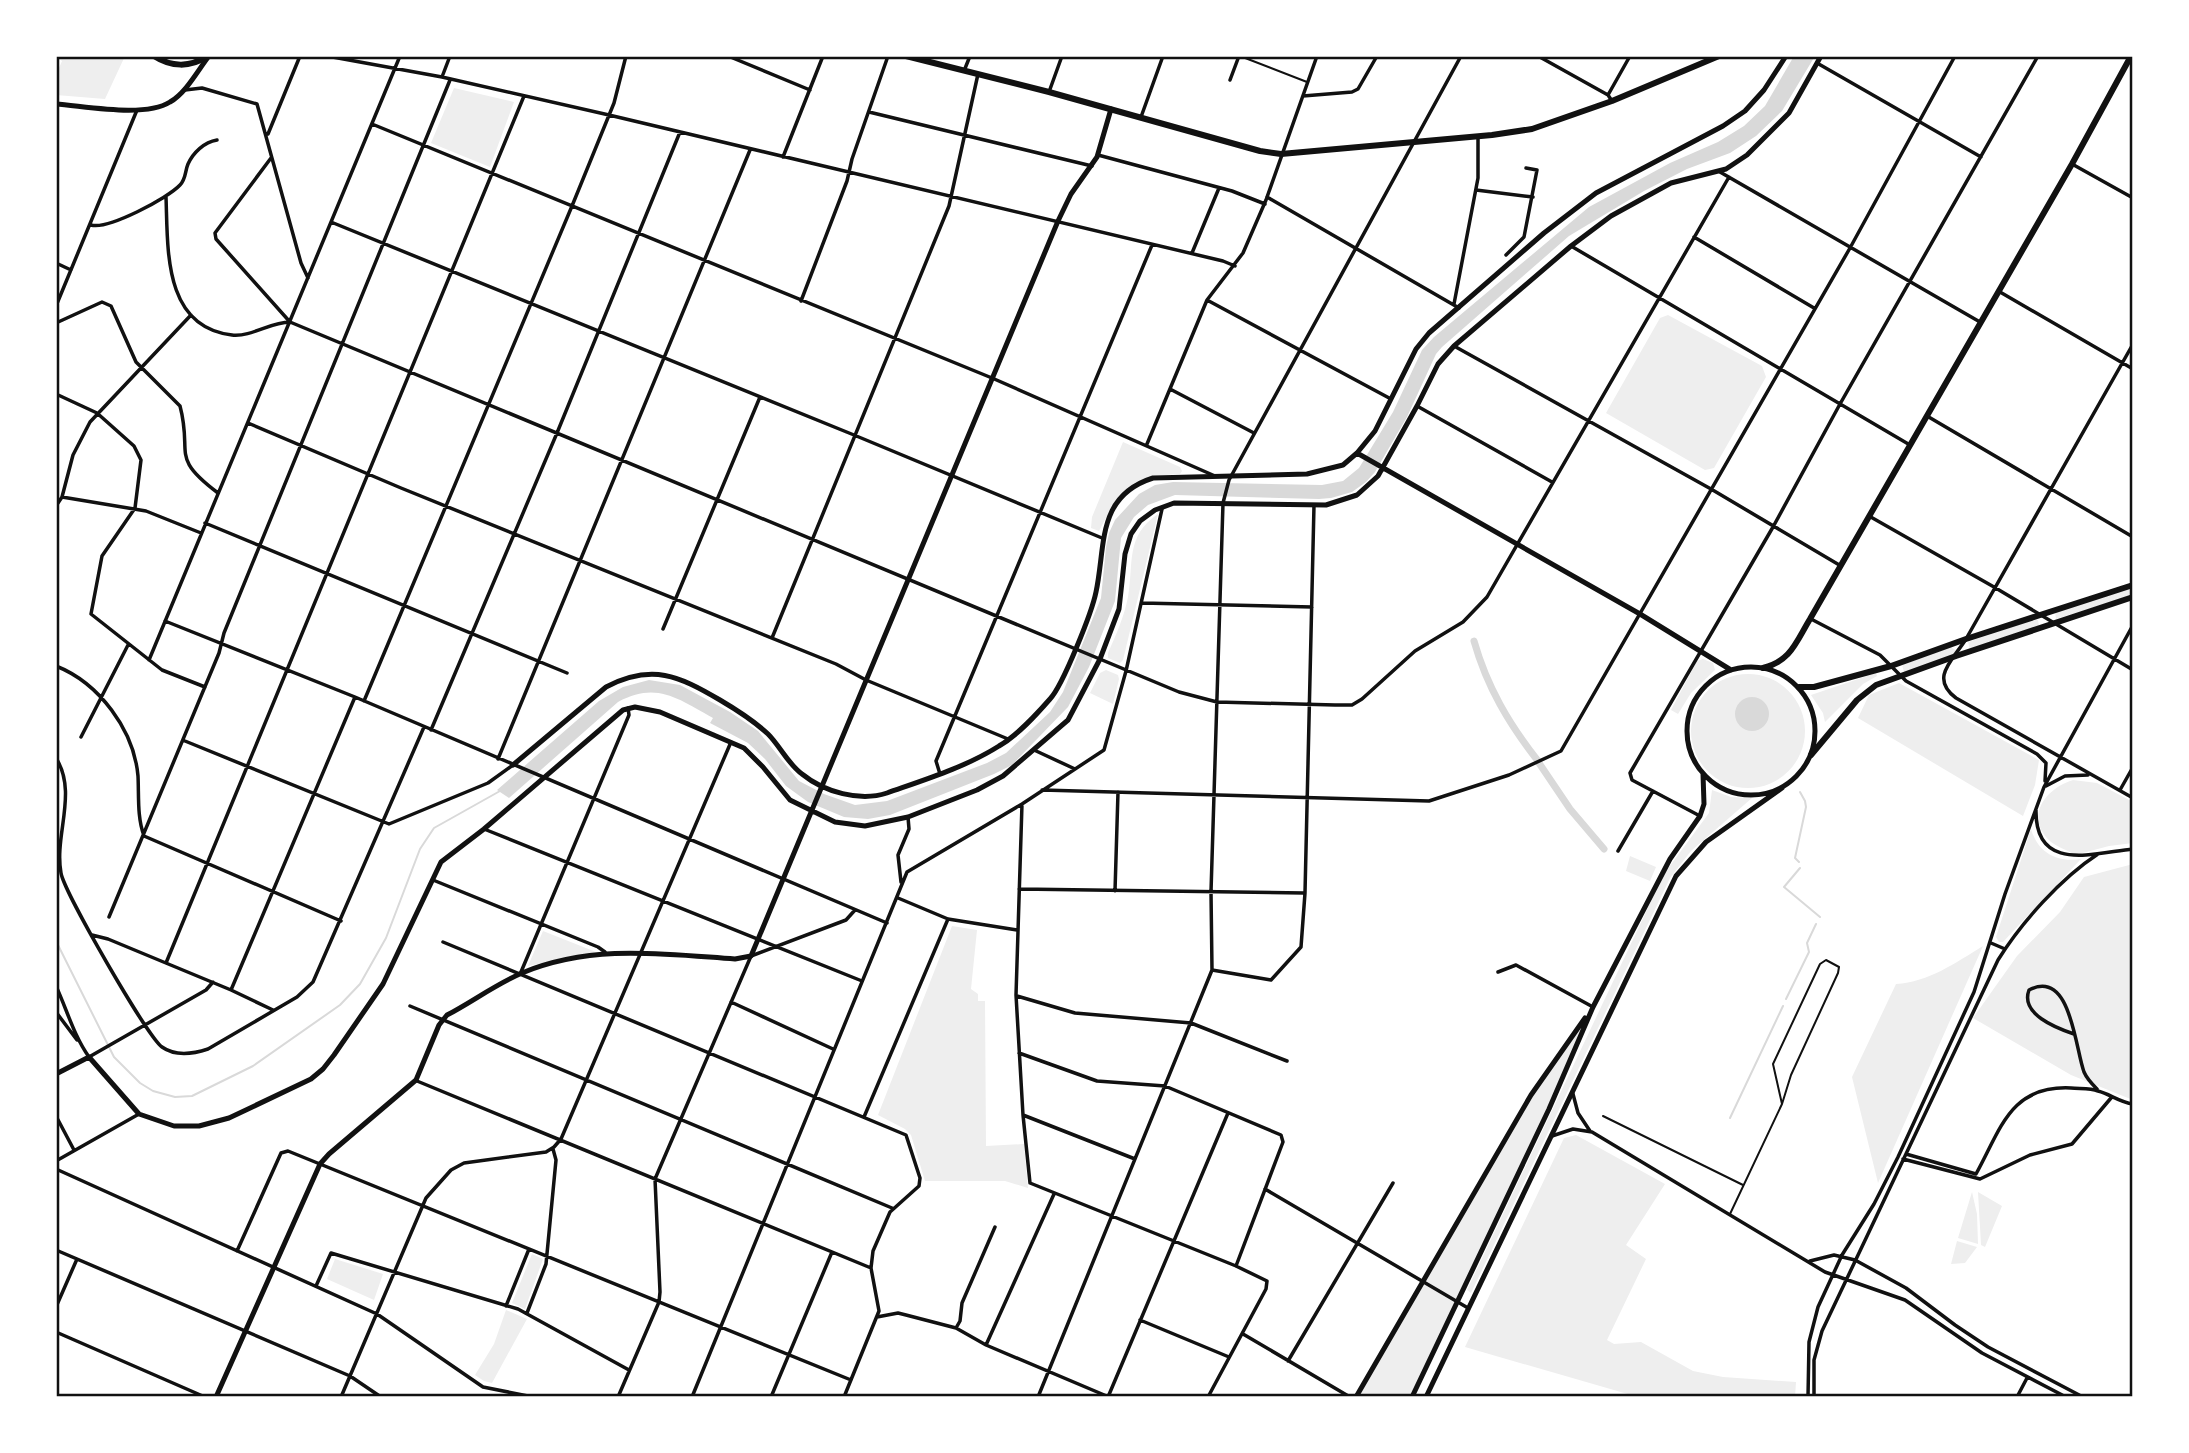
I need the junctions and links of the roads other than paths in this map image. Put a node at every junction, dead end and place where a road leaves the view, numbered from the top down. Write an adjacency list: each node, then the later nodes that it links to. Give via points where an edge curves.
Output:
1 (154, 56): 2 (main road, via 184,65)
2 (208, 56): 30 (main road)
3 (300, 56): 52 (street)
4 (327, 56): 28 (street)
5 (400, 56): 28 (street)
6 (450, 56): 32 (street)
7 (626, 56): 47 (street)
8 (728, 56): 37 (street)
9 (823, 56): 37 (street)
10 (888, 56): 46 (street)
11 (906, 56): 29 (main road)
12 (970, 56): 29 (street)
13 (1062, 56): 39 (street)
14 (1163, 56): 48 (street)
15 (1239, 56): 34 (street); 35 (lane)
16 (1317, 56): 35 (street)
17 (1377, 56): 41 (street, via 1358,89)
18 (1461, 56): 56 (street)
19 (1538, 56): 42 (street)
20 (1630, 56): 42 (street)
21 (1719, 56): 42 (main road)
22 (1786, 56): 105 (main road, via 1745,111 1596,194)
23 (1821, 56): 27 (main road)
24 (1955, 56): 49 (street)
25 (2038, 56): 63 (street)
26 (2131, 56): 64 (main road)
27 (1816, 63): 49 (street); 67 (main road, via 1784,119 1748,155)
28 (395, 70): 32 (street); 50 (street)
29 (964, 71): 31 (main road)
30 (195, 74): 36 (street); 38 (main road)
31 (978, 74): 39 (main road); 53 (street)
32 (442, 78): 33 (street)
33 (451, 79): 40 (street); 57 (street)
34 (1230, 80)
35 (1307, 82): 41 (street)
36 (202, 88): 38 (street); 52 (street, via 257,104)
37 (810, 90): 62 (street)
38 (181, 92): 45 (main road, via 164,105)
39 (1049, 92): 44 (main road)
40 (524, 96): 47 (street); 69 (street)
41 (1303, 96): 59 (street)
42 (1610, 98): 54 (main road, via 1532,129)
43 (56, 104): 45 (main road)
44 (1111, 109): 48 (main road); 60 (main road)
45 (137, 110): 82 (street)
46 (869, 112): 53 (street); 68 (street)
47 (609, 115): 51 (street); 79 (street)
48 (1141, 117): 59 (main road)
49 (1918, 121): 63 (street); 89 (street)
50 (372, 124): 57 (street); 81 (street)
51 (680, 132): 58 (street); 83 (street)
52 (267, 136): 61 (street)
53 (965, 136): 65 (street); 74 (street)
54 (1478, 137): 56 (main road); 72 (street)
55 (217, 140): 73 (street, via 197,151 182,182)
56 (1415, 142): 59 (main road); 88 (street)
57 (425, 146): 69 (street); 85 (street)
58 (750, 150): 62 (street); 92 (street)
59 (1281, 154): 75 (street)
60 (1098, 155): 65 (main road); 71 (street)
61 (272, 157): 97 (street); 108 (street, via 218,228 216,239)
62 (783, 157): 68 (street)
63 (1981, 157): 98 (street)
64 (2071, 164): 77 (street); 99 (main road)
65 (1092, 166): 80 (main road)
66 (1526, 168): 76 (street, via 1537,170)
67 (1718, 171): 70 (street); 87 (main road, via 1663,187 1611,216)
68 (849, 172): 74 (street); 102 (street)
69 (493, 174): 79 (street); 96 (street)
70 (1729, 177): 84 (street); 89 (street)
71 (1219, 188): 78 (street); 90 (street)
72 (1476, 190): 76 (street); 105 (street)
73 (166, 197): 82 (street, via 103,226); 107 (street, via 173,285)
74 (953, 197): 80 (street); 112 (street)
75 (1267, 197): 78 (street); 88 (street)
76 (1533, 197): 91 (street, via 1524,237)
77 (2133, 198)
78 (1265, 204): 94 (street)
79 (572, 206): 83 (street); 103 (street)
80 (1058, 221): 86 (street); 123 (main road)
81 (331, 222): 85 (street); 97 (street)
82 (90, 225): 95 (street)
83 (638, 233): 92 (street); 111 (street)
84 (1694, 237): 100 (street); 106 (street)
85 (384, 244): 96 (street); 114 (street)
86 (1152, 245): 90 (street); 132 (street)
87 (1571, 246): 100 (street); 115 (main road)
88 (1357, 248): 105 (street); 116 (street)
89 (1850, 248): 98 (street); 106 (street)
90 (1192, 253): 94 (street)
91 (1506, 255)
92 (704, 261): 102 (street); 117 (street)
93 (56, 263): 95 (street)
94 (1235, 266): 101 (street)
95 (71, 270): 104 (street)
96 (452, 271): 103 (street); 122 (street)
97 (309, 278): 108 (street)
98 (1910, 283): 109 (street); 128 (street)
99 (1998, 291): 109 (main road); 118 (street)
100 (1659, 298): 120 (street); 134 (street)
101 (1208, 300): 116 (street); 124 (street)
102 (801, 301): 112 (street)
103 (531, 303): 111 (street); 129 (street)
104 (56, 306)
105 (1456, 306): 127 (main road, via 1424,337)
106 (1814, 308): 120 (street)
107 (191, 315): 108 (street, via 210,329 233,335); 119 (street)
108 (290, 322): 114 (street); 135 (street)
109 (1980, 322): 133 (main road)
110 (56, 323): 119 (street, via 107,303)
111 (598, 331): 117 (street); 136 (street)
112 (894, 339): 123 (street); 138 (street)
113 (2133, 344): 118 (street)
114 (344, 345): 122 (street); 141 (street)
115 (1454, 346): 130 (main road, via 1438,364); 134 (street)
116 (1300, 350): 127 (street); 137 (street)
117 (665, 358): 126 (street); 143 (street)
118 (2122, 363): 121 (street); 151 (street)
119 (141, 367): 131 (street); 152 (street, via 180,406 186,463)
120 (1781, 369): 128 (street); 150 (street)
121 (2133, 369)
122 (411, 372): 129 (street); 145 (street)
123 (992, 378): 132 (street); 146 (main road)
124 (1170, 389): 137 (street); 139 (street)
125 (56, 394): 131 (street)
126 (760, 397): 138 (street); 154 (street)
127 (1392, 399): 142 (main road)
128 (1840, 404): 140 (street); 164 (street)
129 (489, 405): 136 (street); 158 (street)
130 (1418, 406): 144 (main road); 149 (street)
131 (97, 414): 153 (street, via 73,455); 160 (street, via 139,454)
132 (1080, 416): 139 (street); 161 (street)
133 (1927, 416): 140 (main road); 151 (street)
134 (1588, 421): 149 (street); 150 (street)
135 (247, 423): 141 (street); 152 (street)
136 (557, 433): 143 (street); 166 (street)
137 (1254, 433): 148 (street)
138 (855, 435): 146 (street); 169 (street)
139 (1147, 444): 147 (street)
140 (1910, 445): 162 (main road)
141 (300, 446): 145 (street); 171 (street)
142 (1357, 453): 144 (main road); 148 (main road, via 1343,465 1321,472)
143 (622, 461): 154 (street); 172 (street)
144 (1381, 466): 156 (main road, via 1373,483 1357,495); 170 (main road)
145 (368, 474): 158 (street); 174 (street)
146 (952, 475): 161 (street); 175 (main road)
147 (1217, 476): 148 (main road); 168 (main road, via 1153,478 1134,485 1115,507)
148 (1230, 478): 155 (street)
149 (1552, 482): 170 (street)
150 (1710, 489): 164 (street); 184 (street)
151 (2050, 489): 167 (street); 177 (street)
152 (218, 493): 163 (street)
153 (62, 497): 157 (street); 160 (street)
154 (717, 500): 169 (street); 179 (street)
155 (1223, 503): 156 (main road); 159 (main road); 182 (street)
156 (1314, 505): 183 (street)
157 (56, 506)
158 (446, 506): 166 (street); 181 (street)
159 (1163, 506): 180 (street); 200 (main road, via 1140,521 1127,542 1119,609)
160 (135, 508): 165 (street); 196 (street, via 102,556 91,614)
161 (1040, 512): 168 (street); 186 (street)
162 (1869, 516): 173 (main road); 177 (street)
163 (205, 523): 165 (street); 171 (street)
164 (1773, 527): 173 (street); 198 (street)
165 (201, 533): 188 (street)
166 (514, 533): 172 (street); 192 (street)
167 (2133, 537)
168 (1102, 538): 197 (main road, via 1096,594)
169 (812, 540): 175 (street); 193 (street)
170 (1517, 543): 184 (main road); 220 (street, via 1487,597 1463,622 1415,652 1352,705)
171 (260, 544): 174 (street); 195 (street)
172 (581, 560): 179 (street); 203 (street)
173 (1841, 566): 187 (main road)
174 (328, 573): 181 (street); 207 (street)
175 (908, 579): 186 (street); 213 (main road)
176 (2133, 585): 185 (main road)
177 (1994, 586): 185 (street); 194 (street)
178 (2133, 597): 189 (main road)
179 (676, 599): 191 (street); 193 (street)
180 (1142, 603): 182 (street); 210 (street)
181 (405, 605): 192 (street); 218 (street)
182 (1220, 605): 183 (street); 219 (street)
183 (1312, 607): 220 (street)
184 (1640, 614): 198 (main road); 251 (street, via 1566,744 1553,755 1429,801)
185 (2041, 615): 189 (street); 194 (main road)
186 (996, 617): 197 (street); 222 (street)
187 (1810, 619): 205 (street, via 1880,655); 206 (main road, via 1787,658)
188 (165, 621): 195 (street); 202 (street)
189 (2055, 623): 199 (main road); 201 (street)
190 (2133, 625): 201 (street)
191 (663, 629)
192 (471, 633): 203 (street); 224 (street)
193 (772, 638): 213 (street)
194 (1966, 639): 199 (street); 205 (main road)
195 (221, 644): 207 (street); 214 (street)
196 (128, 645): 202 (street); 217 (street)
197 (1077, 650): 200 (street); 226 (main road, via 1051,698)
198 (1699, 652): 208 (main road); 247 (street, via 1630,777)
199 (1956, 656): 212 (main road); 231 (street, via 1943,677 1949,693)
200 (1099, 659): 210 (street); 229 (main road, via 1068,720)
201 (2115, 659): 209 (street); 231 (street)
202 (149, 660): 214 (street, via 168,674)
203 (539, 661): 211 (street); 233 (street)
204 (56, 666): 217 (street, via 76,676)
205 (1891, 666): 212 (street); 215 (main road)
206 (1763, 668): 208 (main road); 215 (main road)
207 (288, 669): 216 (street); 235 (street)
208 (1731, 670): 239 (main road, via 1700,692 1688,719 1689,748)
209 (2133, 670)
210 (1126, 671): 219 (street); 237 (street, via 1104,750)
211 (567, 673)
212 (1900, 676): 230 (main road, via 1864,693); 243 (street, via 2037,754 2046,763)
213 (866, 680): 222 (street); 242 (main road)
214 (205, 687): 227 (street)
215 (1799, 687): 230 (main road, via 1814,715)
216 (355, 697): 218 (street); 249 (street)
217 (100, 699): 225 (street); 261 (street, via 128,737 137,766)
218 (364, 701): 223 (street)
219 (1217, 702): 220 (street); 250 (street)
220 (1310, 704): 251 (street)
221 (628, 708): 228 (main road, via 660,712); 241 (main road); 253 (street)
222 (956, 716): 226 (street); 238 (street, via 936,761)
223 (424, 727): 224 (street); 259 (street)
224 (431, 730): 233 (street)
225 (80, 737)
226 (1009, 739): 238 (main road)
227 (184, 740): 235 (street); 261 (street)
228 (731, 741): 256 (main road, via 752,755 790,800); 262 (street)
229 (1034, 750): 237 (street); 258 (main road, via 986,786)
230 (1811, 755): 244 (main road)
231 (2059, 757): 240 (street); 243 (street)
232 (56, 758): 285 (street, via 66,790 61,876)
233 (498, 759): 234 (street)
234 (513, 765): 241 (street); 242 (main road, via 606,687 657,674 692,684 743,714 774,740 799,772); 259 (street, via 488,783 396,823)
235 (248, 766): 249 (street); 267 (street)
236 (2133, 767): 246 (street)
237 (1075, 769): 245 (street)
238 (940, 774): 242 (main road, via 869,797)
239 (1703, 774): 244 (main road, via 1737,793 1766,794); 257 (main road)
240 (2091, 775): 243 (street, via 2065,776); 246 (street)
241 (539, 776): 253 (street); 260 (main road)
242 (820, 787): 256 (main road)
243 (2044, 787): 255 (street)
244 (1782, 788): 323 (main road, via 1713,837 1676,876)
245 (1042, 790): 248 (street); 254 (street)
246 (2120, 790): 252 (street)
247 (1653, 791): 257 (street); 264 (street)
248 (1118, 792): 250 (street); 273 (street)
249 (314, 794): 259 (street); 272 (street)
250 (1214, 794): 251 (street); 274 (street)
251 (1307, 797): 275 (street)
252 (2133, 798)
253 (593, 800): 262 (street); 266 (street)
254 (1022, 804): 270 (street, via 911,867); 271 (street)
255 (2036, 806): 265 (street, via 2038,831 2048,845 2072,856); 288 (street)
256 (812, 809): 258 (main road, via 854,826); 269 (main road)
257 (1700, 816): 305 (main road, via 1670,859)
258 (908, 817): 270 (street, via 909,829 898,855)
259 (383, 823): 281 (street)
260 (484, 829): 266 (street); 268 (main road, via 441,862)
261 (144, 836): 267 (street); 279 (street)
262 (687, 840): 269 (street); 277 (street)
263 (2133, 849): 265 (street)
264 (1618, 851)
265 (2098, 854): 290 (street, via 2053,893)
266 (566, 862): 277 (street); 282 (street)
267 (206, 864): 272 (street); 294 (street)
268 (432, 879): 282 (street); 330 (main road, via 383,984 318,1074 245,1112 199,1126 174,1126)
269 (784, 880): 278 (street); 286 (main road)
270 (901, 884): 276 (street)
271 (1019, 889): 273 (street); 284 (street)
272 (273, 891): 281 (street); 301 (street)
273 (1115, 891): 274 (street)
274 (1211, 892): 275 (street); 295 (street)
275 (1305, 893): 295 (street, via 1301,947 1275,977 1266,980)
276 (898, 898): 280 (street); 283 (street)
277 (661, 900): 286 (street); 292 (street)
278 (855, 911): 283 (street); 289 (street, via 846,920)
279 (109, 917)
280 (948, 919): 284 (street); 334 (street)
281 (341, 920): 306 (street, via 313,982 298,997)
282 (541, 923): 291 (street); 297 (street)
283 (887, 923): 298 (street)
284 (1017, 930): 302 (street)
285 (92, 935): 294 (street); 311 (street)
286 (758, 940): 289 (street); 293 (main road)
287 (443, 942): 297 (street)
288 (1991, 943): 290 (street); 341 (street)
289 (773, 947): 293 (street); 298 (street)
290 (2005, 949): 341 (street)
291 (605, 953): 292 (main road); 297 (main road)
292 (639, 954): 293 (main road); 308 (street)
293 (751, 956): 303 (street)
294 (166, 963): 299 (street)
295 (1212, 970): 310 (street)
296 (1498, 972): 305 (street, via 1516,965)
297 (521, 974): 308 (street); 309 (main road)
298 (862, 981): 314 (street)
299 (213, 982): 301 (street); 311 (street)
300 (56, 986): 313 (street)
301 (231, 990): 306 (street)
302 (1016, 996): 310 (street, via 1075,1013); 316 (street)
303 (731, 1002): 314 (street); 315 (street)
304 (410, 1006): 309 (street)
305 (1593, 1007): 376 (main road, via 1531,1095); 379 (main road)
306 (273, 1010): 311 (street, via 195,1053 163,1048)
307 (56, 1012): 313 (street)
308 (614, 1013): 315 (street); 321 (street)
309 (443, 1020): 320 (main road); 321 (street)
310 (1191, 1023): 318 (street); 322 (street)
311 (145, 1026): 317 (street)
312 (2074, 1034): 312 (street, via 2057,992 2039,986 2029,990 2031,1009); 324 (street, via 2084,1072)
313 (78, 1042): 317 (street)
314 (834, 1049): 325 (street)
315 (710, 1053): 325 (street); 335 (street)
316 (1019, 1053): 322 (street, via 1097,1081); 331 (street)
317 (89, 1057): 319 (main road); 330 (main road)
318 (1287, 1061)
319 (56, 1074)
320 (416, 1080): 338 (street); 344 (main road)
321 (586, 1080): 335 (street); 338 (street)
322 (1166, 1086): 329 (street); 342 (street)
323 (1573, 1089): 336 (street, via 1578,1113); 337 (main road)
324 (2098, 1091): 326 (street); 347 (street, via 2051,1088 2022,1099)
325 (814, 1096): 334 (street); 345 (street)
326 (2111, 1098): 328 (street); 347 (street, via 2072,1144 2030,1155 1986,1177)
327 (1782, 1104): 327 (lane, via 1838,973 1839,967 1826,960 1820,964 1773,1064); 350 (lane)
328 (2133, 1104)
329 (1228, 1113): 351 (street, via 1280,1135 1283,1142); 359 (street)
330 (139, 1114): 340 (street)
331 (1023, 1115): 342 (street); 352 (street, via 1030,1183)
332 (56, 1116): 340 (street)
333 (1603, 1116): 350 (lane)
334 (864, 1117): 354 (street, via 908,1138 920,1182)
335 (681, 1119): 345 (street); 348 (street)
336 (1592, 1132): 337 (street, via 1573,1129); 355 (street)
337 (1551, 1136): 382 (main road)
338 (561, 1139): 339 (street); 348 (street)
339 (552, 1148): 353 (street, via 464,1163 451,1170); 366 (street, via 556,1160)
340 (74, 1150): 343 (street)
341 (1903, 1155): 347 (street); 365 (street); 368 (street)
342 (1135, 1159): 356 (street)
343 (56, 1161)
344 (320, 1164): 353 (street); 363 (street, via 288,1151 281,1153); 371 (main road)
345 (786, 1164): 354 (street); 357 (street)
346 (56, 1169): 363 (street)
347 (1975, 1177)
348 (655, 1179): 357 (street); 378 (street)
349 (1393, 1183): 360 (street)
350 (1744, 1185): 355 (lane)
351 (1265, 1189): 360 (street); 370 (street)
352 (1054, 1194): 356 (street); 392 (street)
353 (421, 1206): 361 (street); 373 (street)
354 (893, 1209): 372 (street, via 873,1251)
355 (1729, 1214): 369 (street)
356 (1112, 1217): 359 (street); 397 (street)
357 (763, 1223): 364 (street); 387 (street)
358 (995, 1227): 388 (street, via 962,1303)
359 (1173, 1241): 370 (street); 386 (street)
360 (1357, 1242): 376 (street); 395 (street)
361 (529, 1248): 366 (street); 380 (street)
362 (56, 1250): 367 (street)
363 (237, 1251): 371 (street)
364 (832, 1252): 372 (street); 393 (street)
365 (1842, 1255): 368 (street); 369 (street); 374 (street)
366 (546, 1256): 378 (street); 383 (street)
367 (77, 1259): 381 (street); 389 (street)
368 (1855, 1260): 375 (street); 422 (street, via 1906,1288 1988,1347)
369 (1808, 1261): 374 (street)
370 (1236, 1266): 391 (street, via 1267,1281)
371 (273, 1267): 377 (street); 389 (main road)
372 (871, 1268): 385 (street)
373 (393, 1272): 377 (street, via 331,1252); 380 (street); 384 (street)
374 (1832, 1275): 375 (street); 418 (street, via 1809,1342)
375 (1845, 1280): 399 (street, via 1905,1300 1954,1336); 419 (street, via 1818,1341)
376 (1422, 1282): 379 (street); 415 (main road)
377 (316, 1286): 384 (street)
378 (659, 1302): 387 (street); 396 (street)
379 (1458, 1303): 382 (street); 416 (main road)
380 (506, 1306): 383 (street)
381 (56, 1307)
382 (1468, 1308): 417 (main road)
383 (527, 1313): 396 (street)
384 (377, 1314): 398 (street); 406 (street, via 482,1387)
385 (877, 1317): 388 (street, via 906,1315); 400 (street)
386 (1140, 1320): 394 (street); 412 (street)
387 (721, 1327): 393 (street); 408 (street)
388 (957, 1328): 392 (street)
389 (245, 1330): 398 (street); 403 (main road)
390 (56, 1332): 402 (street)
391 (1242, 1334): 394 (street); 395 (street)
392 (986, 1345): 397 (street)
393 (788, 1354): 400 (street); 409 (street)
394 (1229, 1357): 413 (street)
395 (1288, 1360): 414 (street)
396 (629, 1370): 401 (street)
397 (1048, 1371): 411 (street); 412 (street)
398 (350, 1376): 404 (street); 405 (street)
399 (2027, 1378): 420 (street); 421 (street)
400 (851, 1380): 410 (street)
401 (618, 1396): 407 (street)
402 (205, 1397)
403 (216, 1397)
404 (341, 1397)
405 (381, 1397)
406 (533, 1397)
407 (625, 1397)
408 (692, 1397)
409 (771, 1397)
410 (844, 1397)
411 (1038, 1397)
412 (1108, 1397)
413 (1208, 1397)
414 (1350, 1397)
415 (1356, 1397)
416 (1412, 1397)
417 (1426, 1397)
418 (1808, 1397)
419 (1814, 1397)
420 (2017, 1397)
421 (2066, 1397)
422 (2083, 1397)

